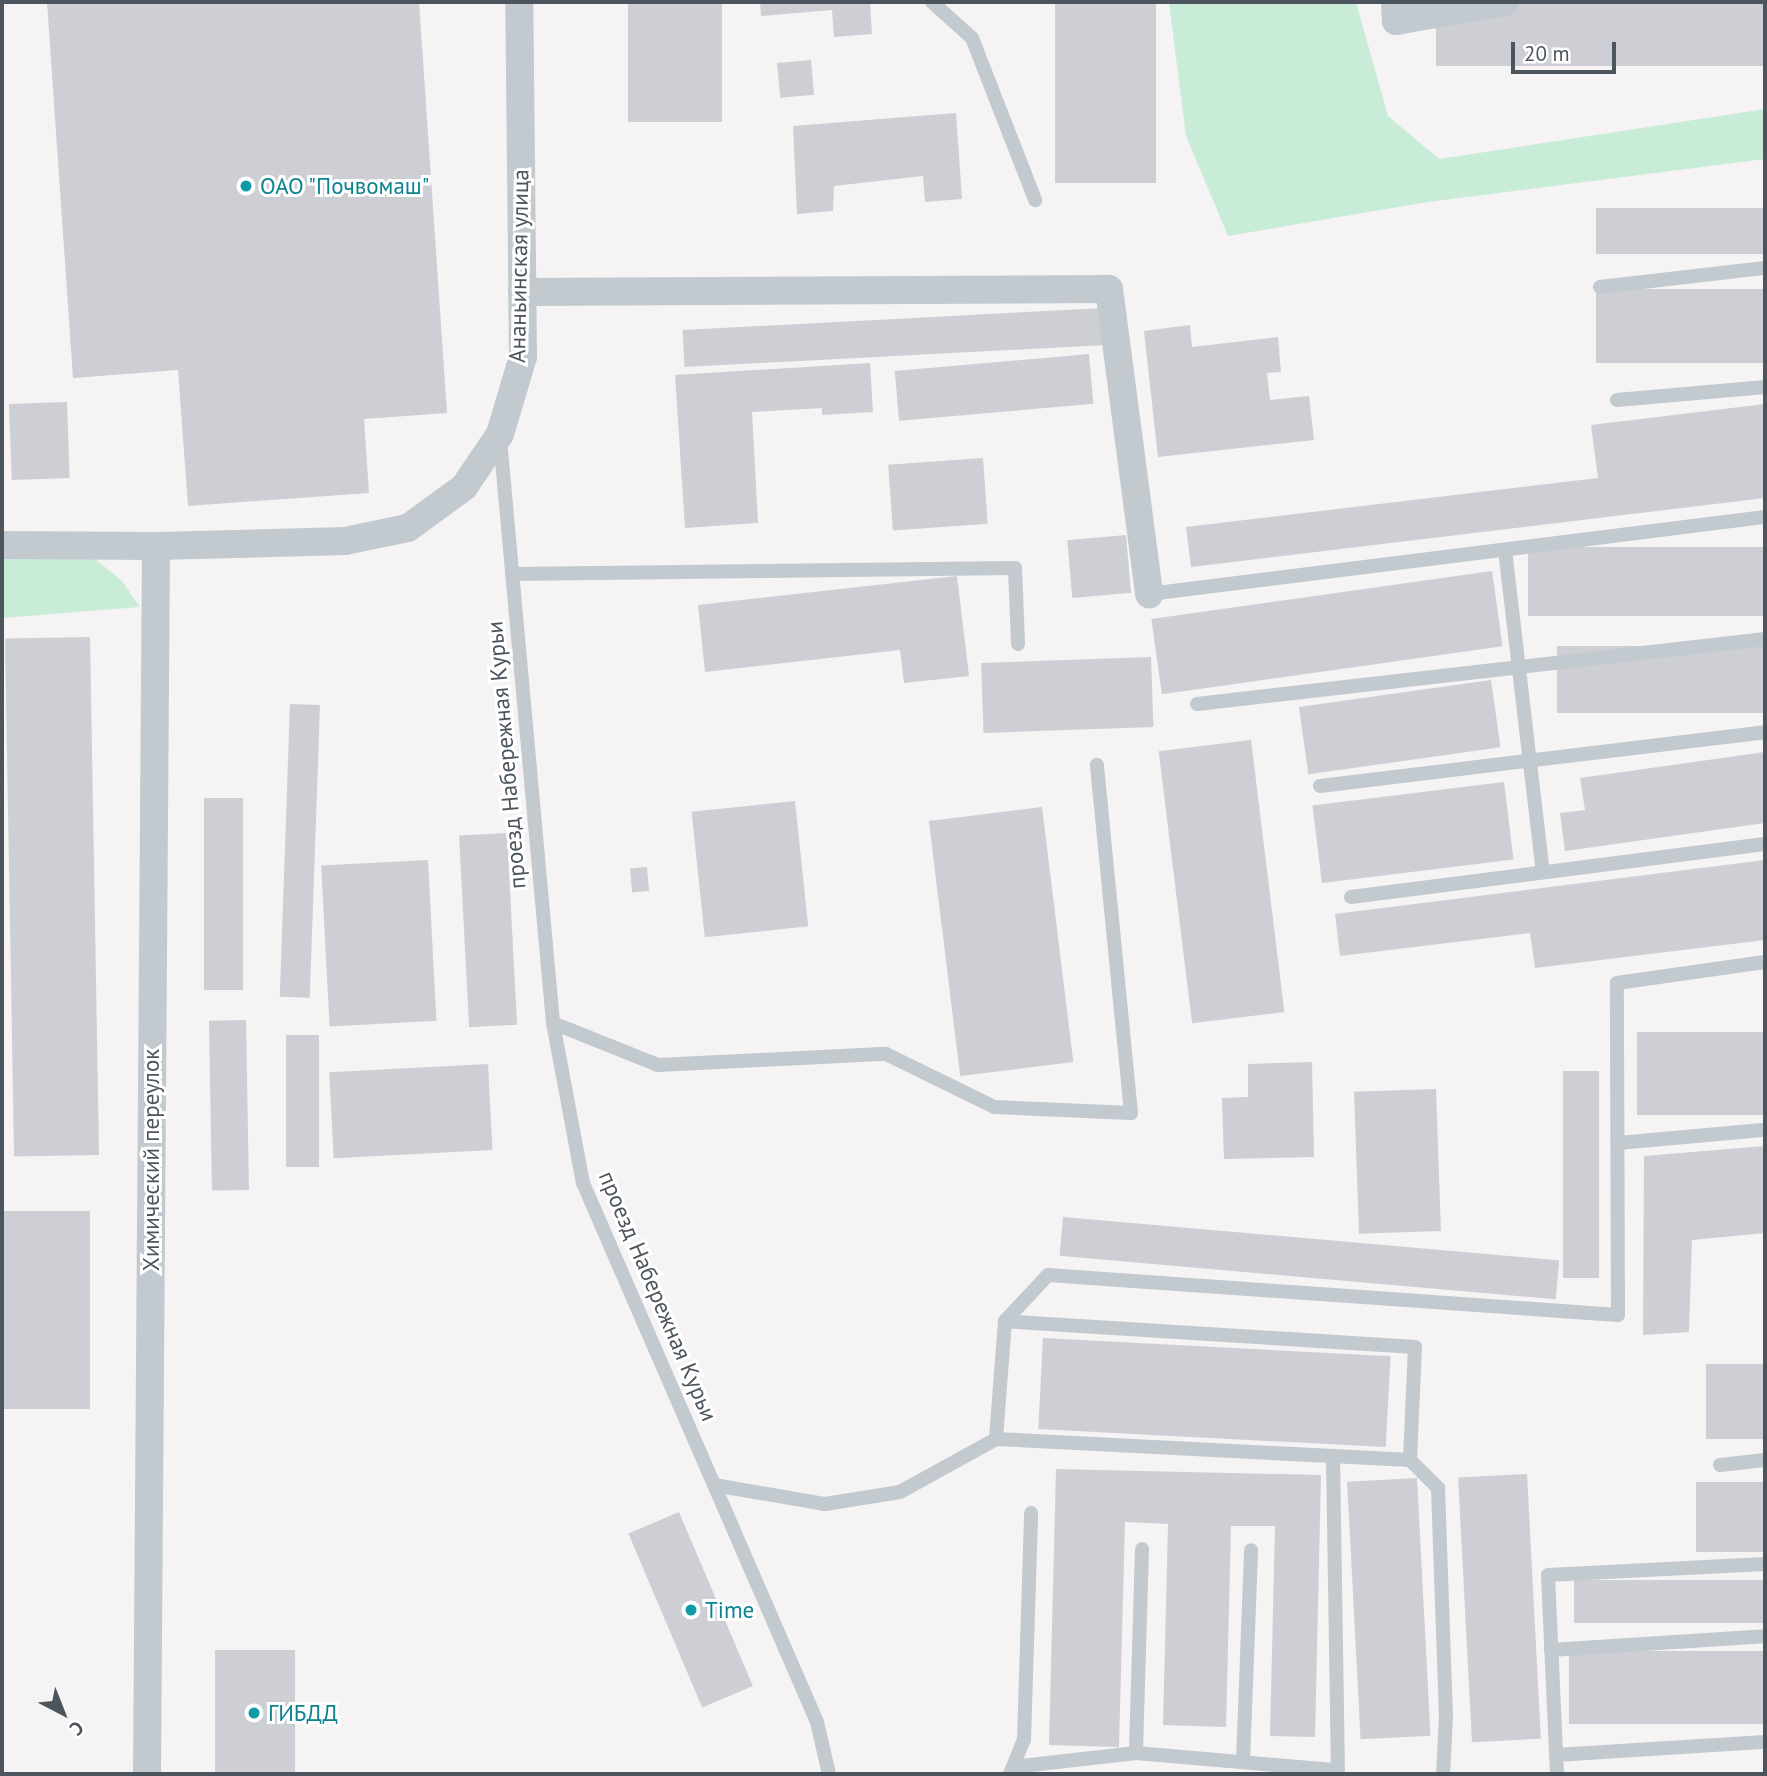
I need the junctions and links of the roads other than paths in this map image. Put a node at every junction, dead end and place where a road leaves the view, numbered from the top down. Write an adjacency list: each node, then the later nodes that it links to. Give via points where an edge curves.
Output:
1 (519, 2): 8 (street, Ананьинская улица)
2 (932, 2): 5 (lane, via 972,38)
3 (1395, 2): 4 (street, via 1396,22)
4 (1504, 2)
5 (1035, 200)
6 (1765, 268): 7 (lane)
7 (1600, 286)
8 (522, 292): 11 (street, Ананьинская улица, via 523,357); 17 (street, via 1109,289)
9 (1765, 387): 10 (lane)
10 (1617, 400)
11 (500, 435): 14 (street, Ананьинская улица, via 464,487 408,528 345,541); 16 (lane, проезд Набережная Курьи)
12 (1765, 517): 15 (lane)
13 (2, 545): 14 (street, Ананьинская улица)
14 (156, 546): 52 (street, Химический переулок)
15 (1505, 550): 17 (lane); 20 (lane)
16 (512, 574): 19 (lane, via 1015,568); 30 (lane, проезд Набережная Курьи)
17 (1149, 594)
18 (1765, 639): 20 (lane)
19 (1018, 644)
20 (1521, 667): 21 (lane); 23 (lane)
21 (1197, 704)
22 (1765, 732): 23 (lane)
23 (1528, 761): 25 (lane); 27 (lane)
24 (1097, 765): 30 (lane, via 1131,1113 994,1107 886,1054 658,1065)
25 (1320, 786)
26 (1765, 844): 27 (lane)
27 (1543, 872): 28 (lane)
28 (1351, 897)
29 (1765, 962): 32 (lane, via 1617,983)
30 (554, 1023): 39 (lane, проезд Набережная Курьи, via 583,1183)
31 (1765, 1130): 32 (lane)
32 (1618, 1143): 33 (lane, via 1618,1315 1048,1275)
33 (1006, 1321): 34 (lane); 36 (lane, via 1415,1347)
34 (996, 1439): 35 (lane); 39 (lane, via 900,1492 825,1504)
35 (1333, 1456): 36 (lane); 51 (lane)
36 (1410, 1460): 54 (lane, via 1438,1488 1446,1715)
37 (1765, 1460): 38 (lane)
38 (1720, 1465)
39 (714, 1485): 53 (lane, проезд Набережная Курьи, via 817,1722)
40 (1031, 1513): 50 (lane, via 1024,1740)
41 (1142, 1549): 47 (lane)
42 (1251, 1550): 49 (lane)
43 (1765, 1564): 45 (lane, via 1548,1575)
44 (1765, 1636): 45 (lane)
45 (1551, 1650): 48 (lane)
46 (1765, 1742): 48 (lane)
47 (1136, 1753): 49 (lane); 50 (lane)
48 (1556, 1755): 55 (lane)
49 (1243, 1761): 51 (lane)
50 (1011, 1770)
51 (1337, 1772)
52 (146, 1774)
53 (829, 1774)
54 (1443, 1774)
55 (1556, 1774)

